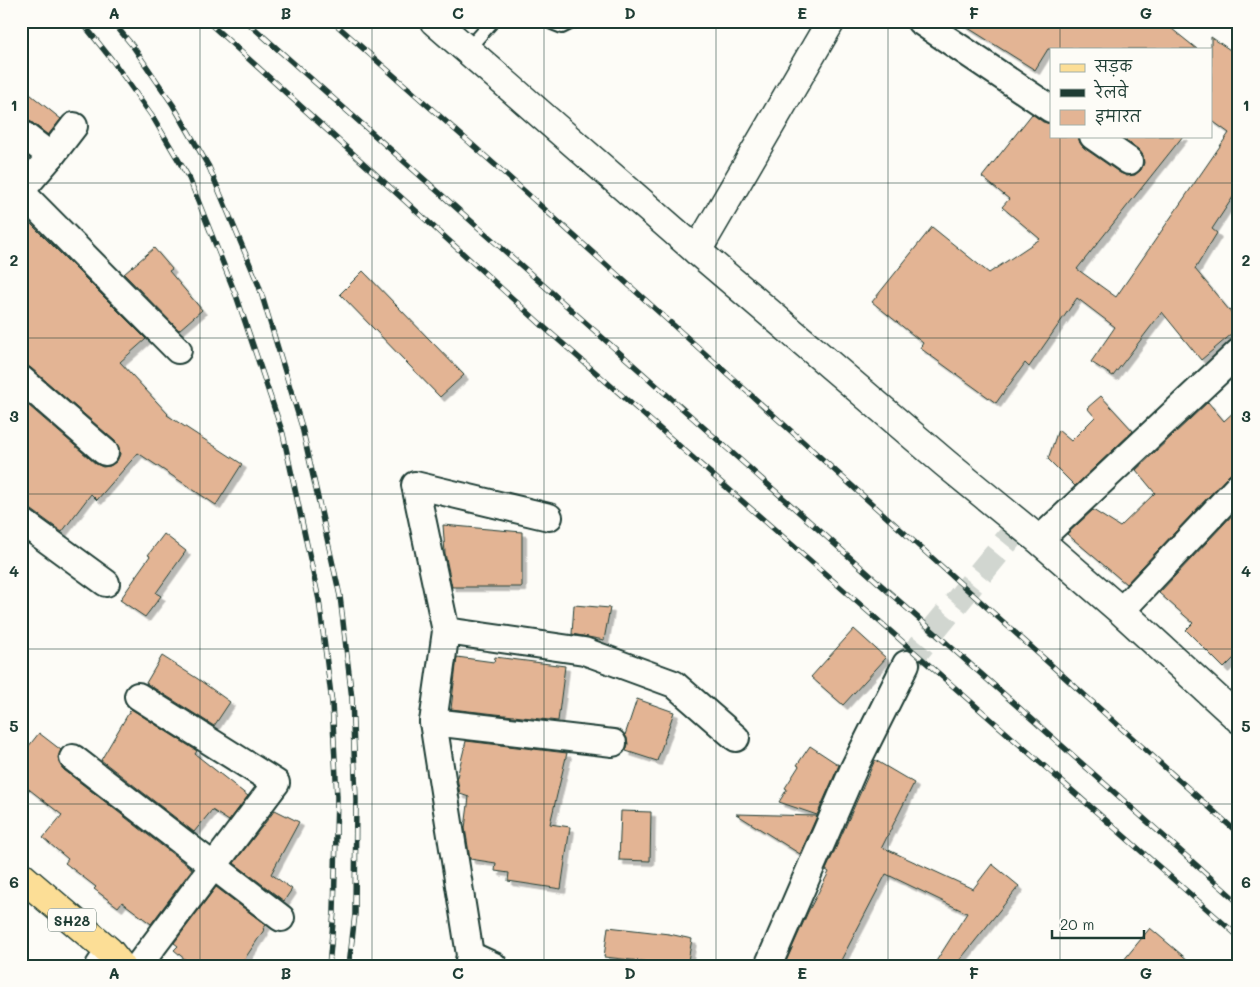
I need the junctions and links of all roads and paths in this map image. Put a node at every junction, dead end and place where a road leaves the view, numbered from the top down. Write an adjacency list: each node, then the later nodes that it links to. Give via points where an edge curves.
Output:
1 (434, 21): 7 (street)
2 (493, 21): 7 (lane)
3 (550, 21): 4 (lane, via 562,27)
4 (574, 21)
5 (831, 21): 15 (street)
6 (920, 21): 8 (street)
7 (467, 50): 15 (street)
8 (1050, 108)
9 (74, 126): 12 (street)
10 (21, 133): 12 (street)
11 (1096, 138): 13 (street)
12 (51, 156): 14 (street)
13 (1130, 161)
14 (21, 191): 16 (street)
15 (697, 251): 23 (street)
16 (178, 350)
17 (1239, 352): 23 (street)
18 (21, 379): 19 (street)
19 (105, 452)
20 (1239, 486): 25 (street)
21 (549, 517): 26 (street, via 415,485)
22 (21, 527): 24 (street, via 24,523)
23 (1039, 540): 25 (street)
24 (106, 583)
25 (1121, 610): 29 (street)
26 (446, 632): 30 (street); 31 (street, via 584,651 674,684)
27 (906, 664): 41 (street, via 854,768)
28 (138, 696): 34 (street, via 276,783)
29 (1239, 719)
30 (433, 722): 32 (street); 37 (street)
31 (736, 738)
32 (613, 743)
33 (73, 758): 34 (street)
34 (212, 866): 36 (street); 39 (street)
35 (21, 876): 38 (main road, SH28)
36 (280, 918)
37 (469, 960): 40 (street)
38 (109, 961)
39 (138, 966)
40 (494, 966)
41 (768, 966)

